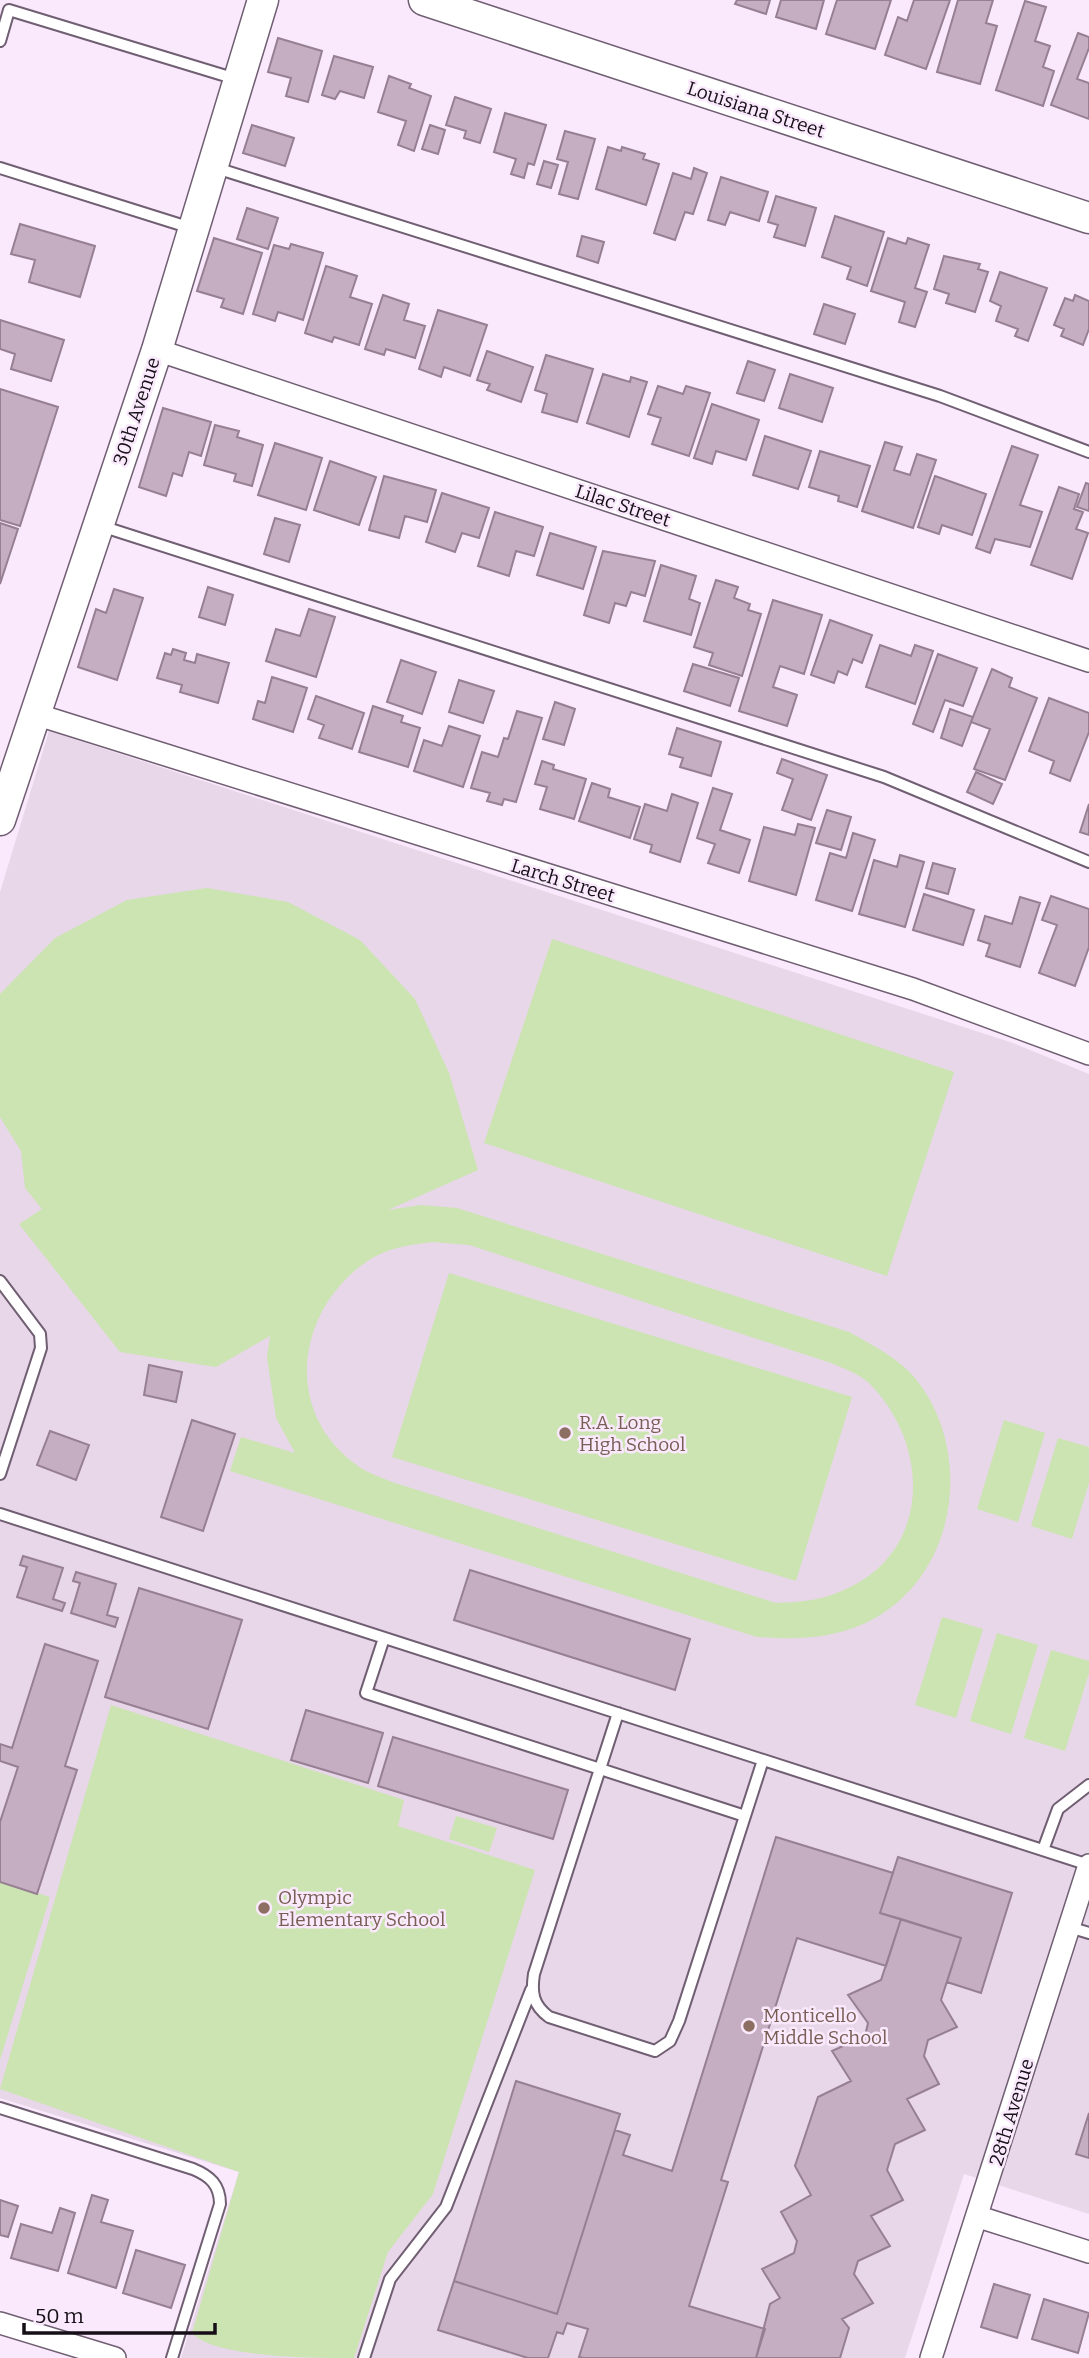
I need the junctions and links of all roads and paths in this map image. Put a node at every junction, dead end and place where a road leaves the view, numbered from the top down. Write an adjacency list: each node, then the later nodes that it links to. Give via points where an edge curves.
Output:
1 (263, 0): 5 (street, 30th Avenue)
2 (424, 0): 8 (street, Louisiana Street)
3 (5, 8): 4 (lane); 5 (lane)
4 (0, 41)
5 (239, 80): 6 (street, 30th Avenue)
6 (212, 167): 9 (street, 30th Avenue); 11 (lane, via 940,396)
7 (0, 168): 9 (lane)
8 (1089, 218)
9 (193, 229): 10 (street, 30th Avenue)
10 (157, 350): 12 (street, 30th Avenue); 13 (street, Lilac Street)
11 (1089, 452)
12 (98, 525): 14 (street, 30th Avenue); 16 (lane, via 884,778)
13 (1089, 661)
14 (35, 714): 15 (street, 30th Avenue); 17 (street, Larch Street, via 913,989)
15 (0, 820)
16 (1089, 862)
17 (1089, 1054)
18 (0, 1281): 19 (lane, via 40,1334 41,1348)
19 (0, 1474)
20 (0, 1514): 21 (lane)
21 (384, 1638): 22 (lane); 24 (lane, via 366,1693)
22 (618, 1713): 23 (lane); 24 (lane)
23 (763, 1760): 26 (lane); 27 (lane)
24 (599, 1770): 26 (lane); 30 (lane)
25 (1089, 1785): 27 (lane, via 1058,1809)
26 (745, 1816): 30 (lane, via 670,2041 655,2051 549,2017 537,2008)
27 (1043, 1850): 28 (lane)
28 (1089, 1865): 29 (street, 28th Avenue)
29 (1079, 1930): 32 (street, 28th Avenue)
30 (531, 1990): 37 (lane, via 446,2207 390,2279)
31 (0, 2108): 36 (lane, via 208,2175 220,2191 220,2204)
32 (979, 2217): 33 (street); 38 (street, 28th Avenue)
33 (1089, 2252)
34 (0, 2323): 35 (street)
35 (115, 2358)
36 (172, 2358)
37 (364, 2358)
38 (931, 2358)

